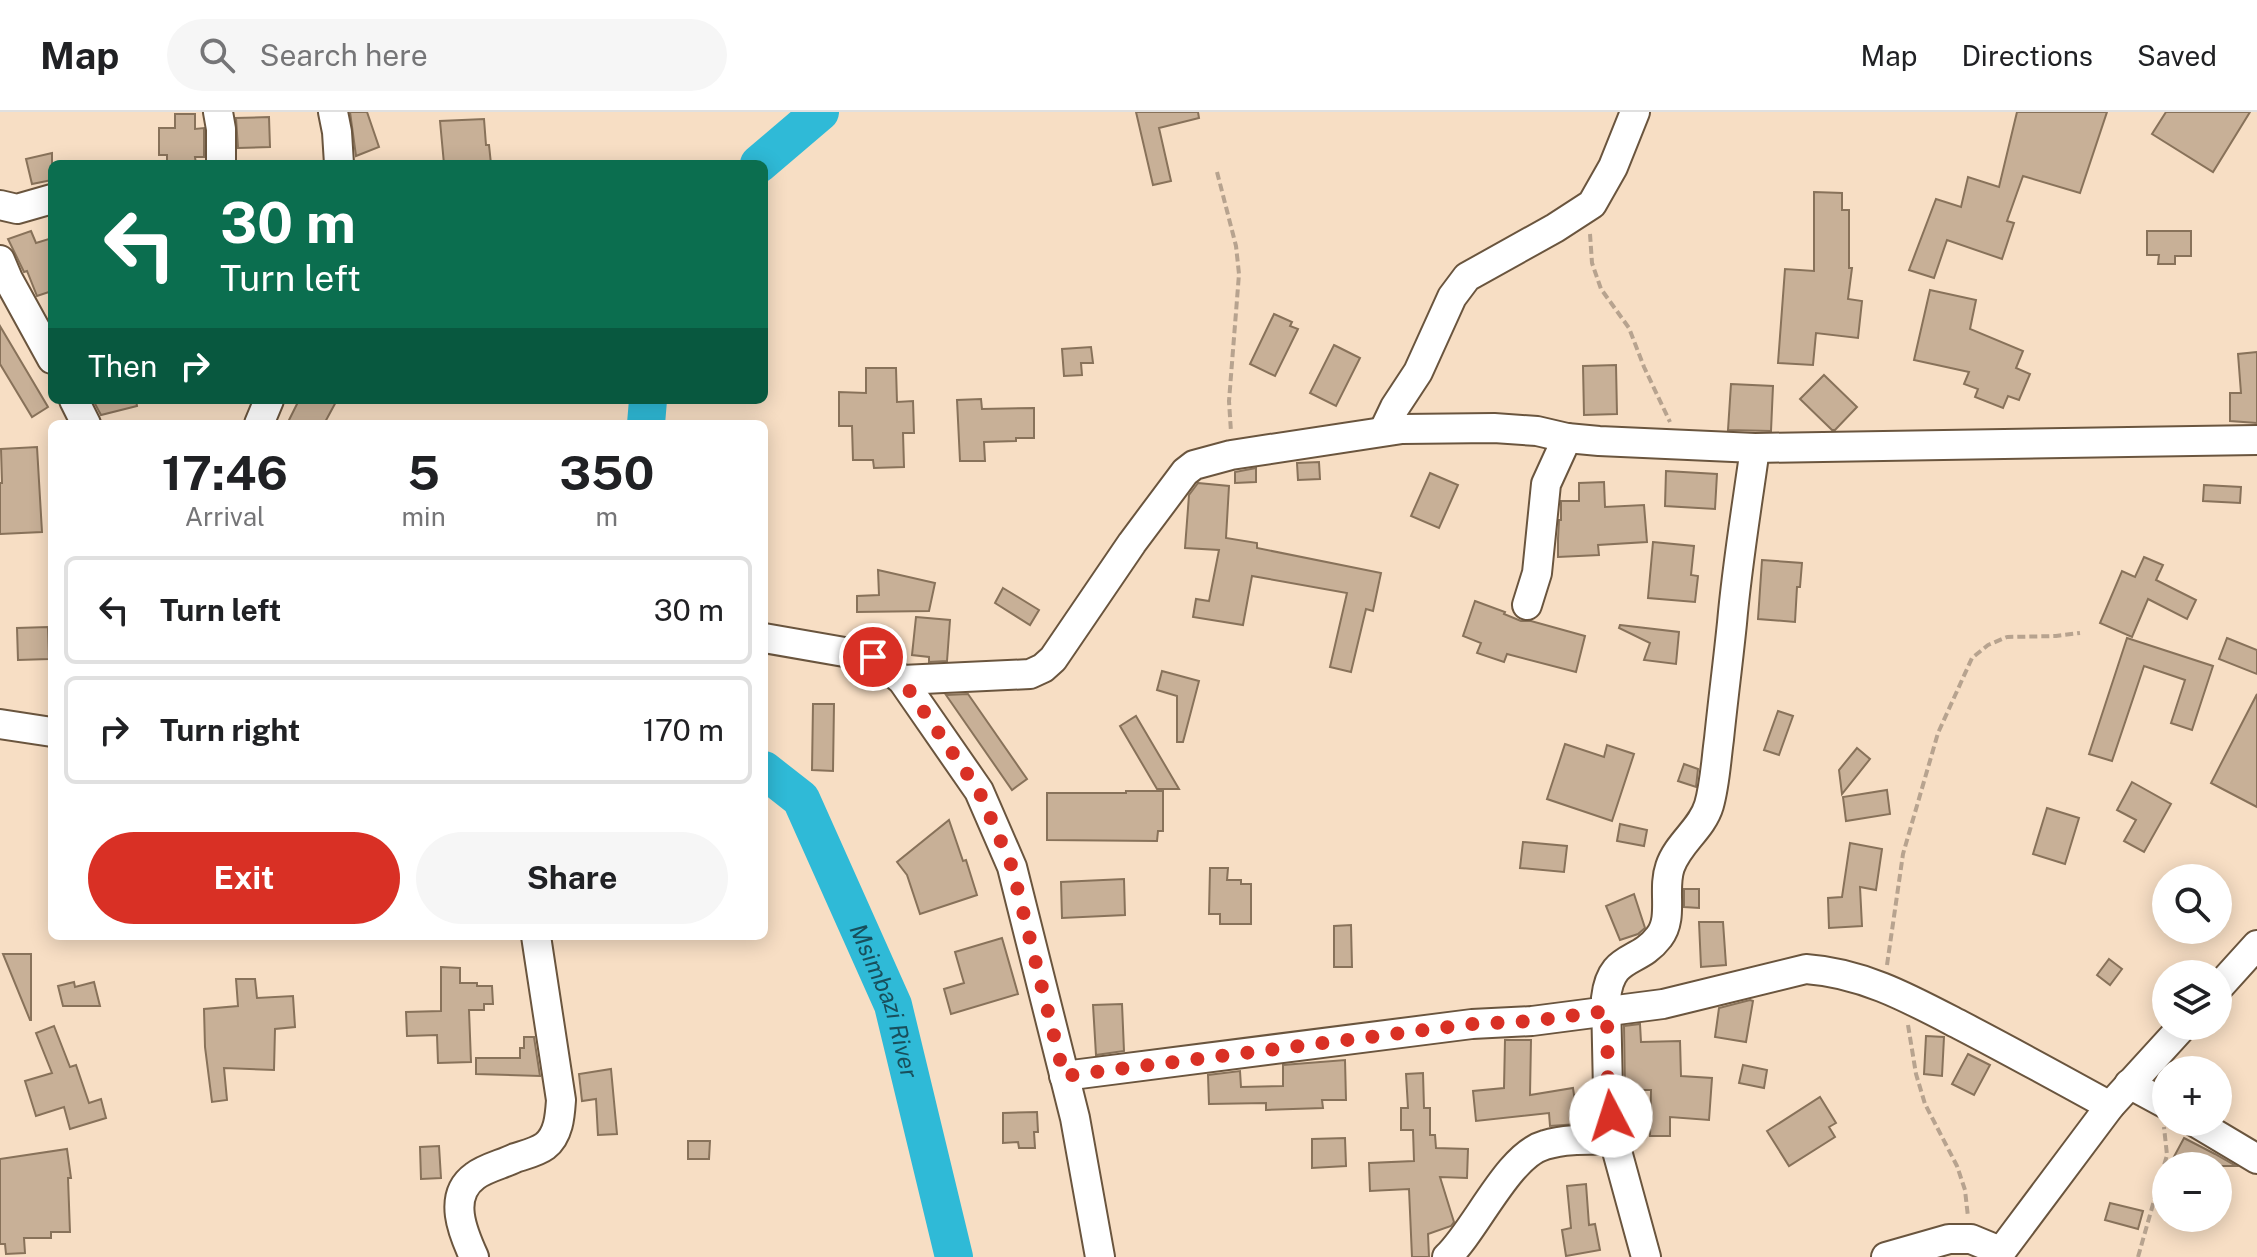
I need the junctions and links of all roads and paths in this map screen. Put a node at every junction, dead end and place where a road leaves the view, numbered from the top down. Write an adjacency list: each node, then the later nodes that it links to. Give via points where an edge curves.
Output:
1 (218, 112): 4 (street)
2 (333, 112): 5 (street)
3 (1635, 112): 8 (street)
4 (221, 160)
5 (339, 160)
6 (1217, 172): 17 (path, via 1239,274 1229,401)
7 (48, 200): 9 (street, via 17,209)
8 (1592, 204): 12 (street, via 1460,284); 15 (path, via 1592,263 1601,289 1629,328 1670,421)
9 (0, 205)
10 (0, 260): 11 (street)
11 (48, 352)
12 (1384, 430): 13 (street, via 1494,428); 17 (street)
13 (1567, 438): 15 (street); 18 (street, via 1546,484 1537,573)
14 (2257, 440): 16 (street)
15 (1673, 444): 16 (street)
16 (1755, 448): 28 (street, via 1708,808 1670,866 1667,923 1658,939 1612,974)
17 (1231, 455): 21 (street, via 1185,472 1043,668 1030,674)
18 (1527, 605)
19 (2080, 633): 27 (path, via 2007,637 1972,658 1938,733 1903,854)
20 (768, 639): 21 (street, via 873,657)
21 (902, 680): 30 (street, via 979,791 1012,867)
22 (0, 724): 23 (street)
23 (48, 731)
24 (537, 940): 40 (street, via 560,1118 545,1146 475,1176 465,1187 460,1222)
25 (2257, 945): 26 (street)
26 (2232, 973)
27 (1893, 992): 28 (street, via 1862,979 1806,969 1663,1004); 33 (street); 38 (path, via 1925,1104 1965,1190)
28 (1607, 1011): 30 (street); 36 (street)
29 (2170, 1040): 31 (street)
30 (1064, 1076): 41 (street)
31 (2129, 1084): 32 (street); 33 (street)
32 (2152, 1096)
33 (2110, 1106): 39 (street)
34 (2166, 1136): 46 (path, via 2167,1155)
35 (2218, 1136): 37 (street)
36 (1614, 1140): 43 (street, via 1553,1143 1527,1155); 44 (street)
37 (2257, 1159)
38 (1971, 1239): 39 (street); 45 (street, via 1930,1243)
39 (1998, 1254)
40 (474, 1257)
41 (1100, 1257): 42 (street)
42 (1113, 1257)
43 (1447, 1257)
44 (1646, 1257)
45 (1886, 1257)
46 (2138, 1257)

